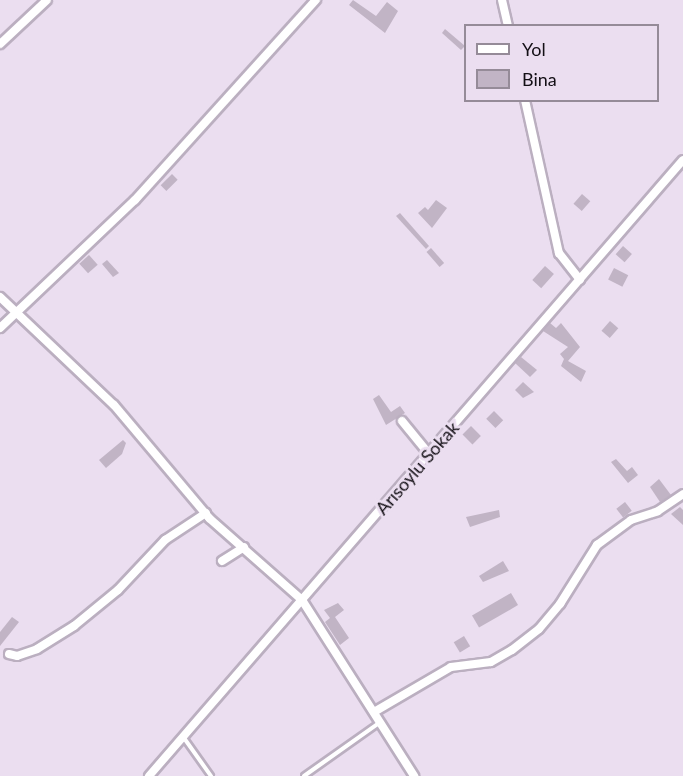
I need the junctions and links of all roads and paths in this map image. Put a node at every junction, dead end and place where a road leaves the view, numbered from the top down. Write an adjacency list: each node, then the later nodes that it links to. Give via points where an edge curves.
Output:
1 (47, 0): 5 (street)
2 (316, 0): 10 (street, via 142,192)
3 (502, 0): 4 (street)
4 (508, 24)
5 (0, 44)
6 (525, 102): 8 (street, via 559,253)
7 (683, 160): 8 (street, Arısoylu Sokak)
8 (580, 280): 13 (street, Arısoylu Sokak)
9 (0, 297): 10 (street)
10 (19, 312): 11 (street); 15 (street, via 114,405)
11 (0, 328)
12 (402, 421): 13 (street)
13 (429, 454): 18 (street, Arısoylu Sokak)
14 (683, 494): 20 (street, via 658,511 631,520 597,545 539,629 512,650 490,662 451,667)
15 (206, 513): 16 (street); 19 (street, via 165,540 118,590 74,626 37,649 17,656)
16 (244, 547): 17 (street); 18 (street)
17 (222, 561)
18 (302, 600): 20 (street); 22 (street, Arısoylu Sokak)
19 (9, 654)
20 (374, 712): 21 (street)
21 (380, 722): 25 (lane); 26 (street)
22 (183, 737): 23 (street, Arısoylu Sokak); 24 (lane)
23 (149, 776)
24 (211, 776)
25 (304, 776)
26 (414, 776)

